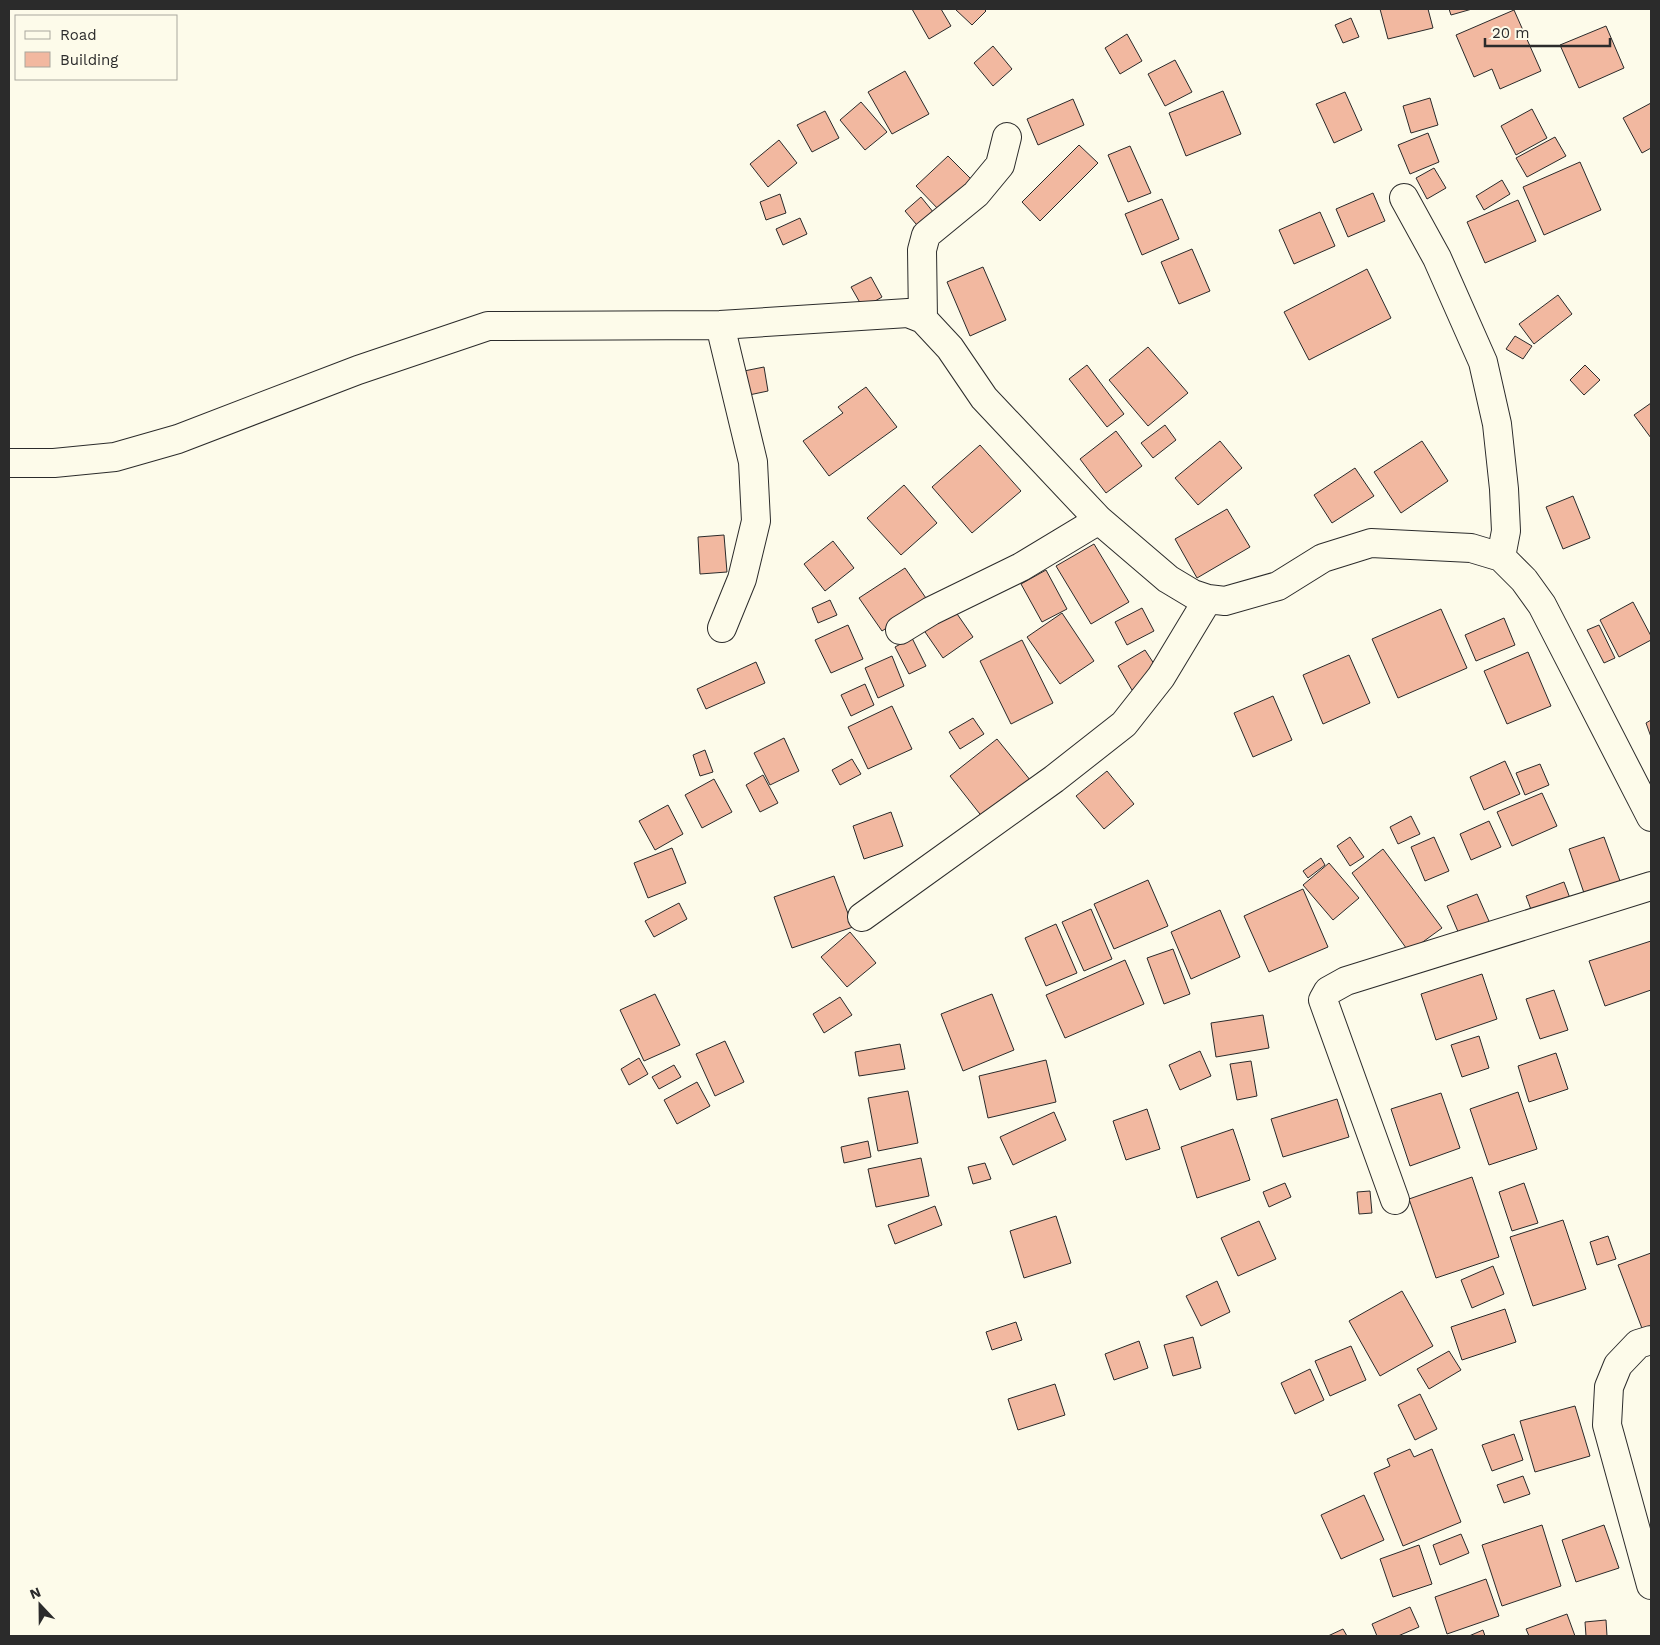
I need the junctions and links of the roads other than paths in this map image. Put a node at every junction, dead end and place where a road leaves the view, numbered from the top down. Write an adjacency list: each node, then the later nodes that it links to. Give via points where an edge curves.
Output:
1 (1006, 137): 3 (street, via 1000,165 976,194 926,236 922,250)
2 (1404, 198): 7 (street, via 1437,258 1483,362 1497,424 1504,489 1506,531)
3 (923, 320): 4 (street, via 908,313); 6 (street, via 950,348 984,398)
4 (720, 325): 5 (street, via 488,326 358,370 178,439 115,457 54,463); 9 (street, via 753,462 756,521 742,579)
5 (9, 463)
6 (1099, 520): 8 (street, via 1168,579); 10 (street, via 1021,567 931,611)
7 (1501, 557): 8 (street, via 1471,548 1371,542 1322,558 1278,586 1225,601); 11 (street, via 1524,580 1542,605)
8 (1208, 599): 13 (street, via 1161,678 1124,724 1054,779)
9 (722, 628)
10 (900, 630)
11 (1651, 817)
12 (1651, 886): 14 (street, via 1346,981 1328,991 1323,1000)
13 (862, 917)
14 (1395, 1200)
15 (1651, 1340): 16 (street, via 1638,1344 1618,1364 1609,1388 1608,1425)
16 (1651, 1585)

